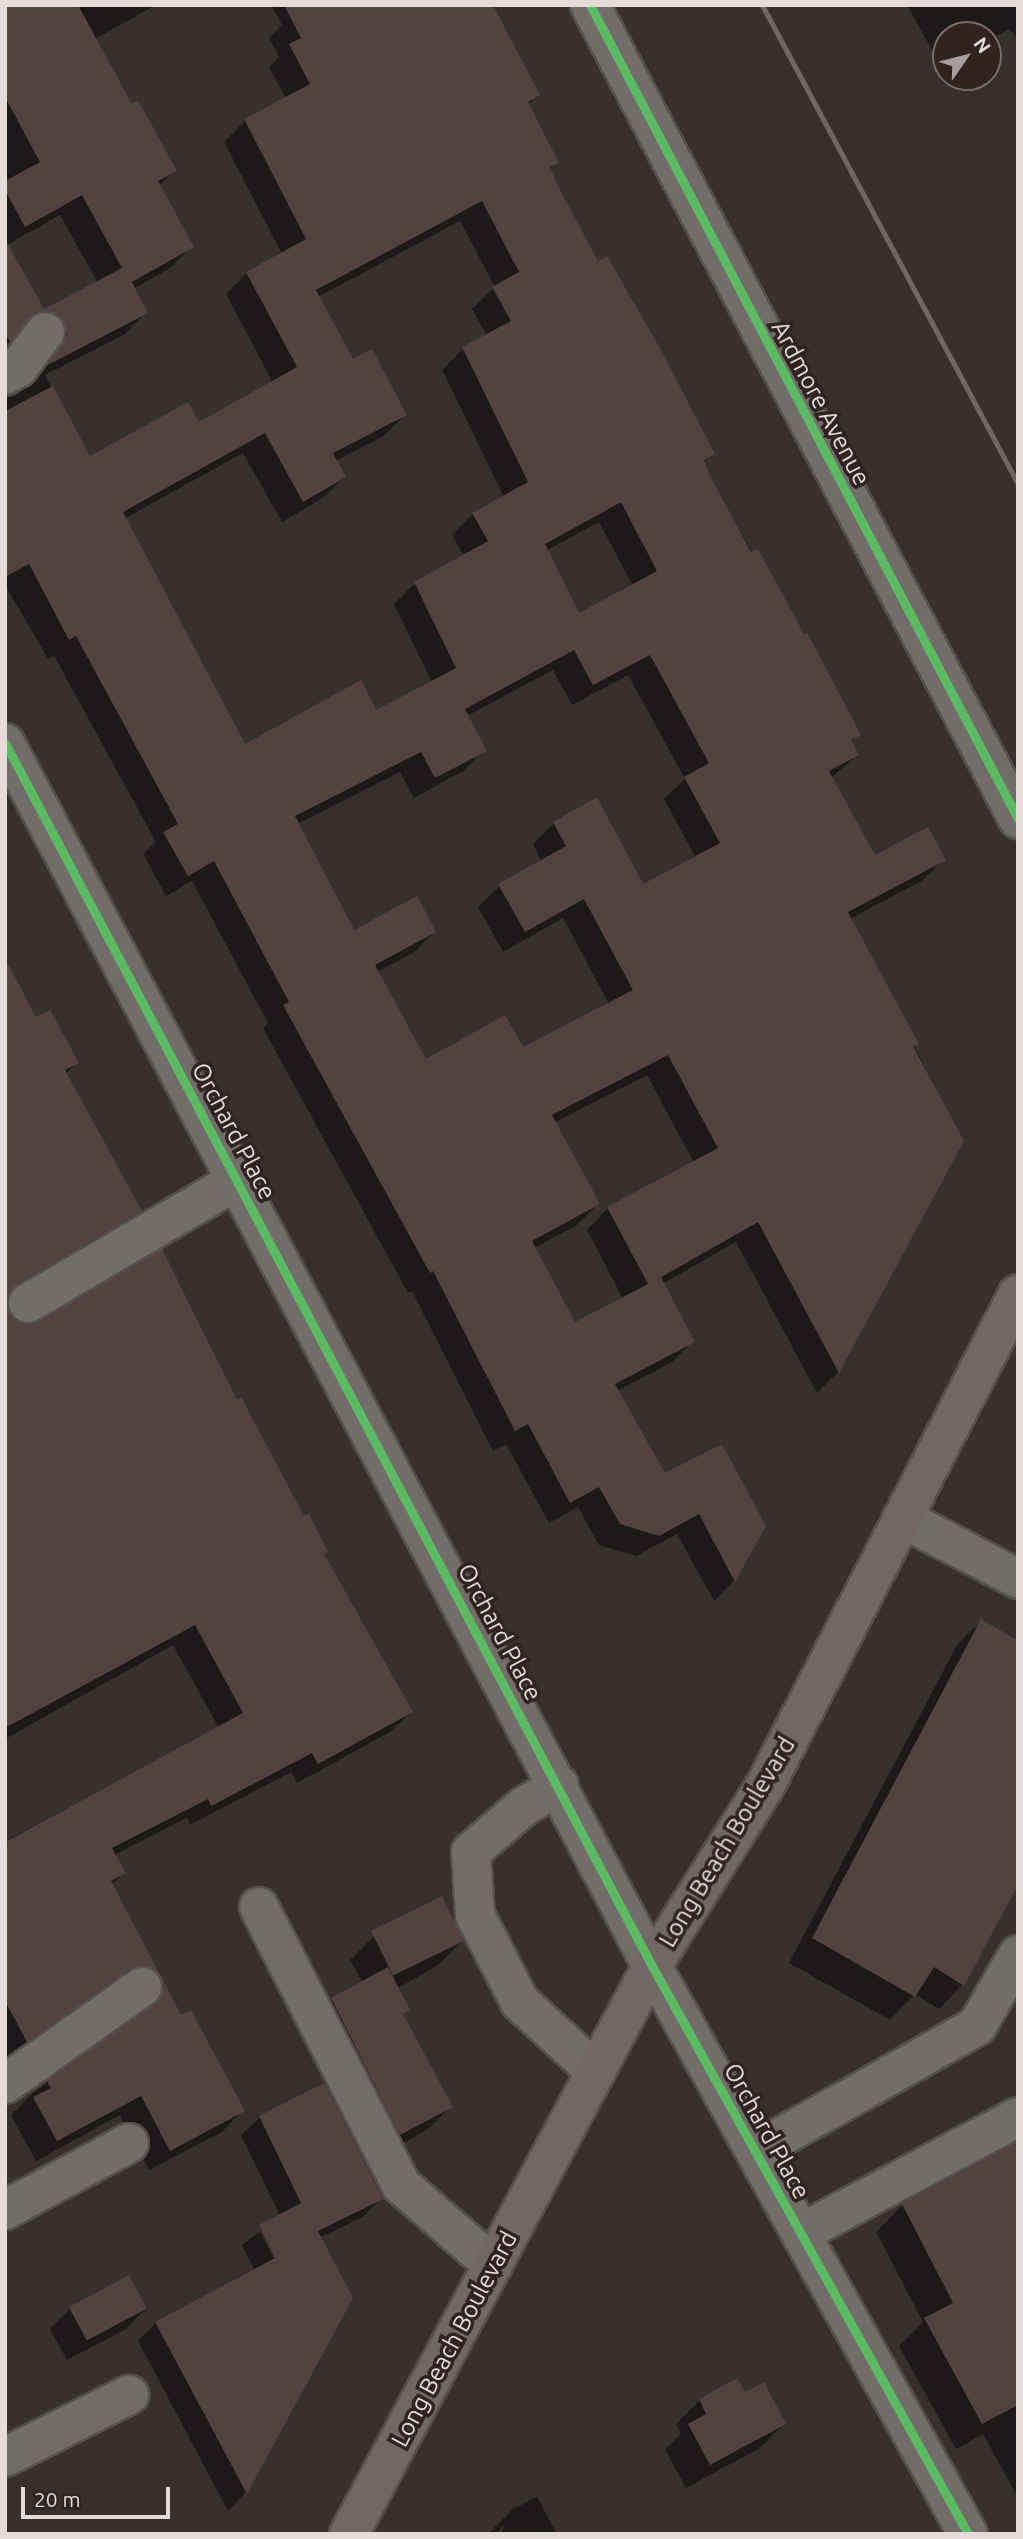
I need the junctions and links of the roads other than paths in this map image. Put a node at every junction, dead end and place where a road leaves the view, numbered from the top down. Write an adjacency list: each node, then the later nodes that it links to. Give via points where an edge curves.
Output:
1 (590, 5): 5 (street, Ardmore Avenue)
2 (45, 332): 3 (street, via 18,368)
3 (5, 375)
4 (5, 743): 6 (street, Orchard Place)
5 (1018, 819)
6 (239, 1179): 8 (street); 11 (street, Orchard Place)
7 (1018, 1294): 9 (main road, Long Beach Boulevard)
8 (28, 1303)
9 (902, 1518): 10 (street); 14 (main road, Long Beach Boulevard, via 765,1786)
10 (1018, 1579)
11 (559, 1785): 14 (street, Orchard Place); 16 (street, via 523,1807 471,1852 475,1915 520,2003)
12 (259, 1907): 23 (street, via 401,2185)
13 (1018, 1955): 20 (street, via 977,2025)
14 (652, 1966): 16 (main road, Long Beach Boulevard); 20 (street, Orchard Place)
15 (142, 1987): 17 (street)
16 (596, 2073): 23 (main road, Long Beach Boulevard)
17 (5, 2084)
18 (1018, 2118): 22 (street)
19 (129, 2143): 21 (street)
20 (756, 2151): 22 (street, Orchard Place)
21 (5, 2210)
22 (801, 2233): 27 (street, Orchard Place)
23 (493, 2265): 26 (main road, Long Beach Boulevard)
24 (129, 2395): 25 (street)
25 (5, 2457)
26 (349, 2534)
27 (968, 2534)

